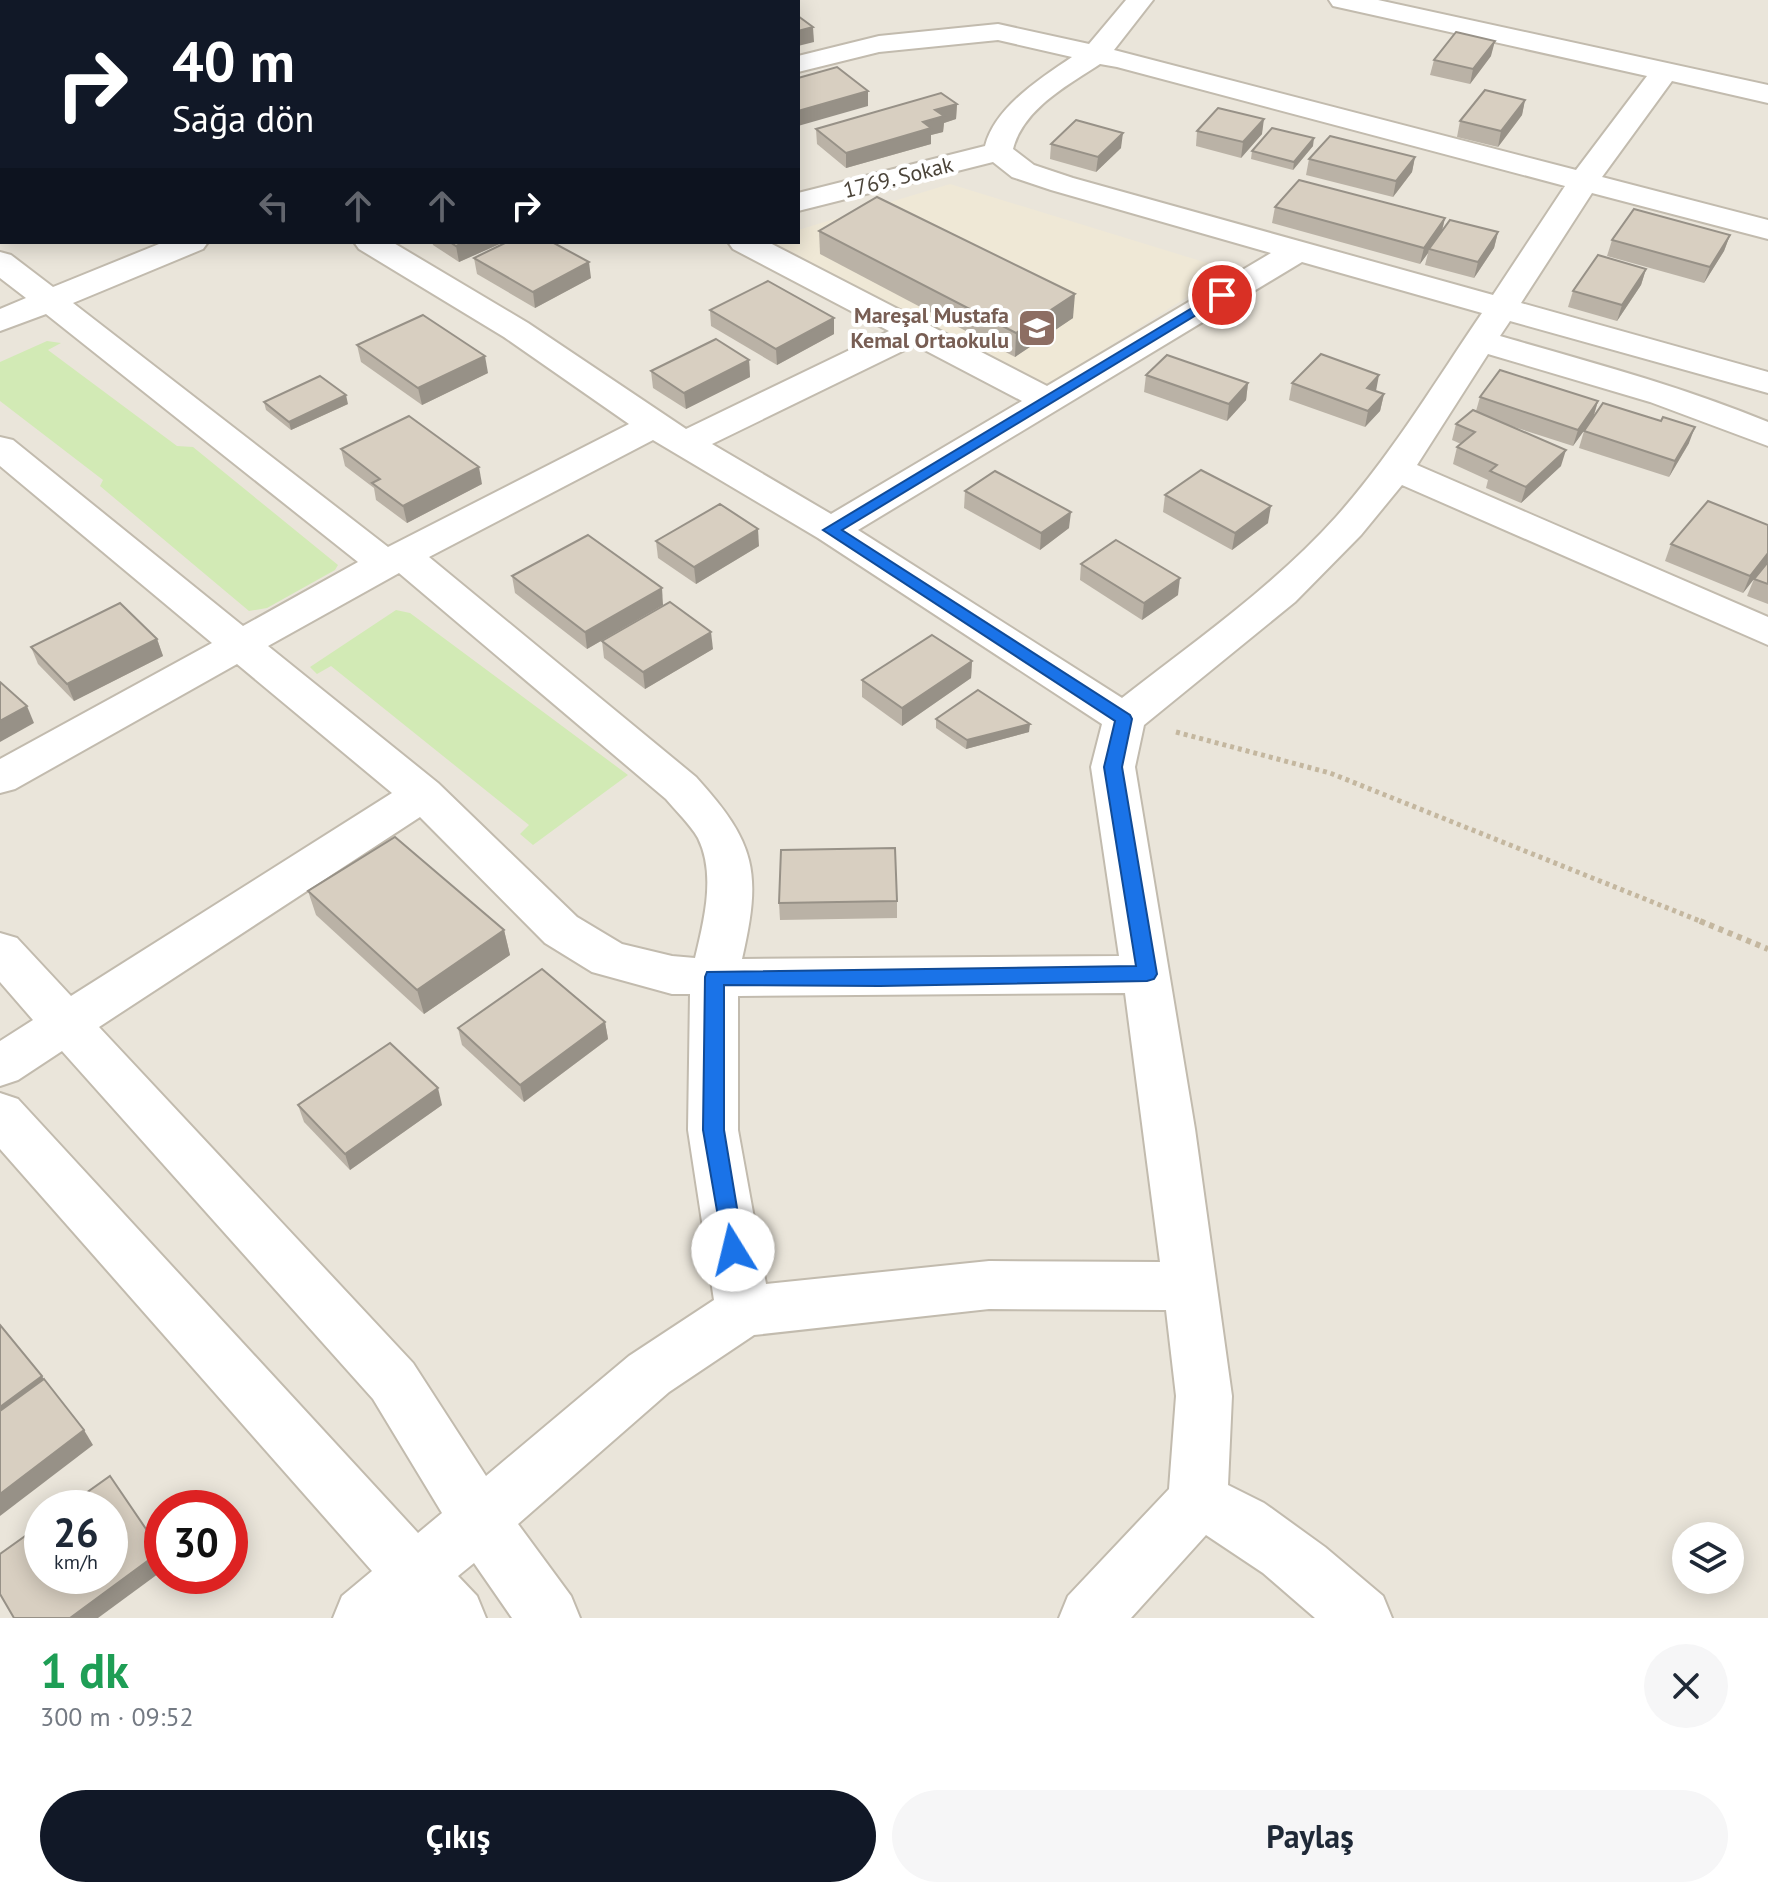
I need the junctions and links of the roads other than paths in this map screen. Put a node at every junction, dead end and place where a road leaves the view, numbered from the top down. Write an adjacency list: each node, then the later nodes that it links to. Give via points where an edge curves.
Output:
1 (1140, 0): 4 (street)
2 (1342, 0): 6 (street)
3 (1425, 0): 7 (street)
4 (1096, 54): 5 (street, via 998,32 879,44); 9 (street, via 1023,108); 10 (street)
5 (800, 64)
6 (1665, 71): 8 (street); 10 (street)
7 (1768, 76)
8 (1768, 94)
9 (998, 152): 11 (street, 1769. Sokak); 16 (street, via 1023,171 1062,184)
10 (1584, 181): 12 (street); 20 (street)
11 (800, 202)
12 (1768, 230)
13 (187, 244): 18 (street)
14 (373, 244): 24 (street, via 516,330)
15 (748, 244): 21 (street)
16 (1297, 251): 20 (street); 23 (street)
17 (0, 262): 18 (street)
18 (50, 300): 19 (street); 29 (street)
19 (0, 321)
20 (1492, 324): 22 (street); 25 (street, via 1605,377); 27 (street)
21 (916, 331): 23 (street); 24 (street)
22 (1768, 383)
23 (1047, 400): 28 (street)
24 (669, 434): 28 (street); 29 (street)
25 (1768, 435)
26 (0, 448): 31 (street)
27 (1396, 469): 30 (street); 32 (street, via 1348,527 1281,593)
28 (831, 530): 32 (street)
29 (394, 560): 31 (street); 37 (street, via 681,788 717,832 729,864 724,936)
30 (1768, 632)
31 (239, 645): 33 (street); 34 (street)
32 (1124, 719): 36 (street, via 1113,767)
33 (0, 778)
34 (423, 794): 37 (street, via 583,946 609,959 672,975); 38 (street)
35 (0, 951): 38 (street)
36 (1147, 974): 37 (street); 41 (street)
37 (714, 977): 42 (street, via 713,1130)
38 (66, 1024): 39 (street); 44 (street, via 393,1381)
39 (0, 1066)
40 (0, 1114): 45 (street)
41 (1190, 1286): 42 (street, via 989,1285); 43 (street, via 1204,1396)
42 (743, 1311): 44 (street, via 649,1374)
43 (1198, 1501): 49 (street); 50 (street, via 1257,1529)
44 (479, 1519): 45 (street); 48 (street)
45 (413, 1575): 46 (street); 47 (street)
46 (364, 1618)
47 (455, 1618)
48 (549, 1618)
49 (1090, 1618)
50 (1361, 1618)

